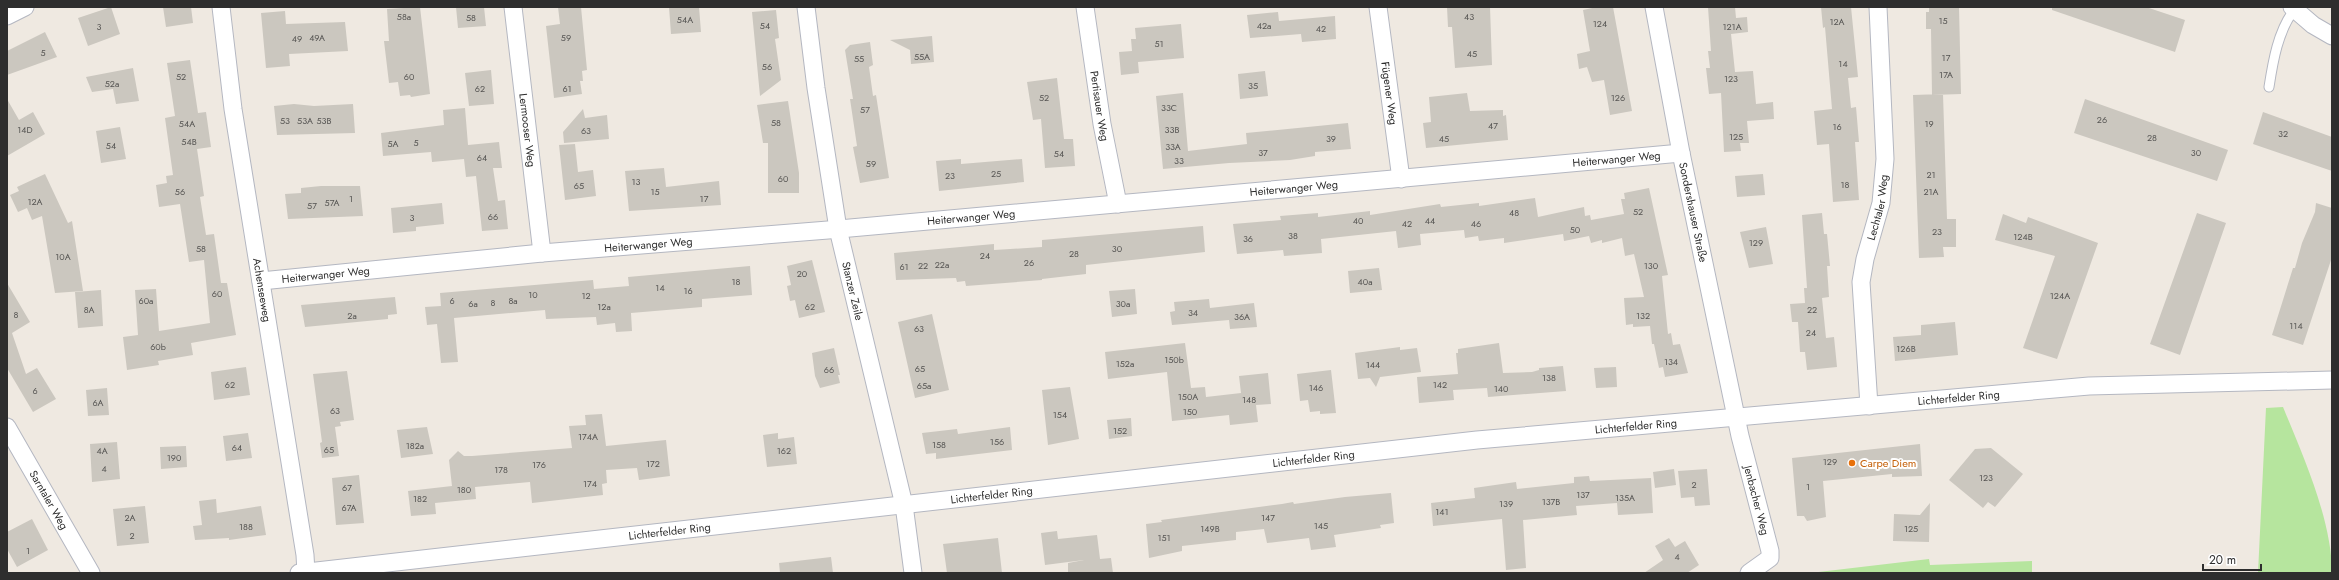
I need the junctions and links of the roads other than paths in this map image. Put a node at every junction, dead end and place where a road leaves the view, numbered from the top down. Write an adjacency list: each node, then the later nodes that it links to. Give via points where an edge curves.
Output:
1 (25, 7): 10 (street)
2 (222, 7): 18 (street, Achenseeweg, via 233,109)
3 (513, 7): 17 (street, Lermooser Weg)
4 (806, 7): 16 (street, Stanzer Zeile)
5 (1085, 7): 15 (street, Pertisauer Weg, via 1102,124)
6 (1378, 7): 14 (street, Fügener Weg)
7 (1654, 7): 13 (street, Sondershauser Straße)
8 (1878, 7): 20 (street, Lechtaler Weg, via 1885,158 1881,203 1865,259 1862,282)
9 (2293, 8): 11 (street, via 2313,25); 12 (lane, via 2272,64)
10 (7, 16)
11 (2332, 36)
12 (2269, 87)
13 (1681, 153): 14 (street, Heiterwanger Weg); 21 (street, Sondershauser Straße)
14 (1401, 179): 15 (street, Heiterwanger Weg)
15 (1118, 204): 16 (street, Heiterwanger Weg)
16 (838, 229): 17 (street, Heiterwanger Weg); 23 (street, Stanzer Zeile)
17 (542, 253): 18 (street, Heiterwanger Weg)
18 (261, 281): 25 (street, Achenseeweg, via 305,554)
19 (2332, 380): 20 (street, Lichterfelder Ring, via 2089,386)
20 (1868, 406): 21 (street, Lichterfelder Ring)
21 (1736, 418): 23 (street, Lichterfelder Ring, via 1477,440); 27 (street, Jenbacher Weg, via 1770,551 1770,558)
22 (7, 426): 24 (street, Sarntaler Weg)
23 (904, 505): 25 (street, Lichterfelder Ring); 26 (street, Stanzer Zeile)
24 (91, 573)
25 (303, 573)
26 (913, 573)
27 (1749, 573)

